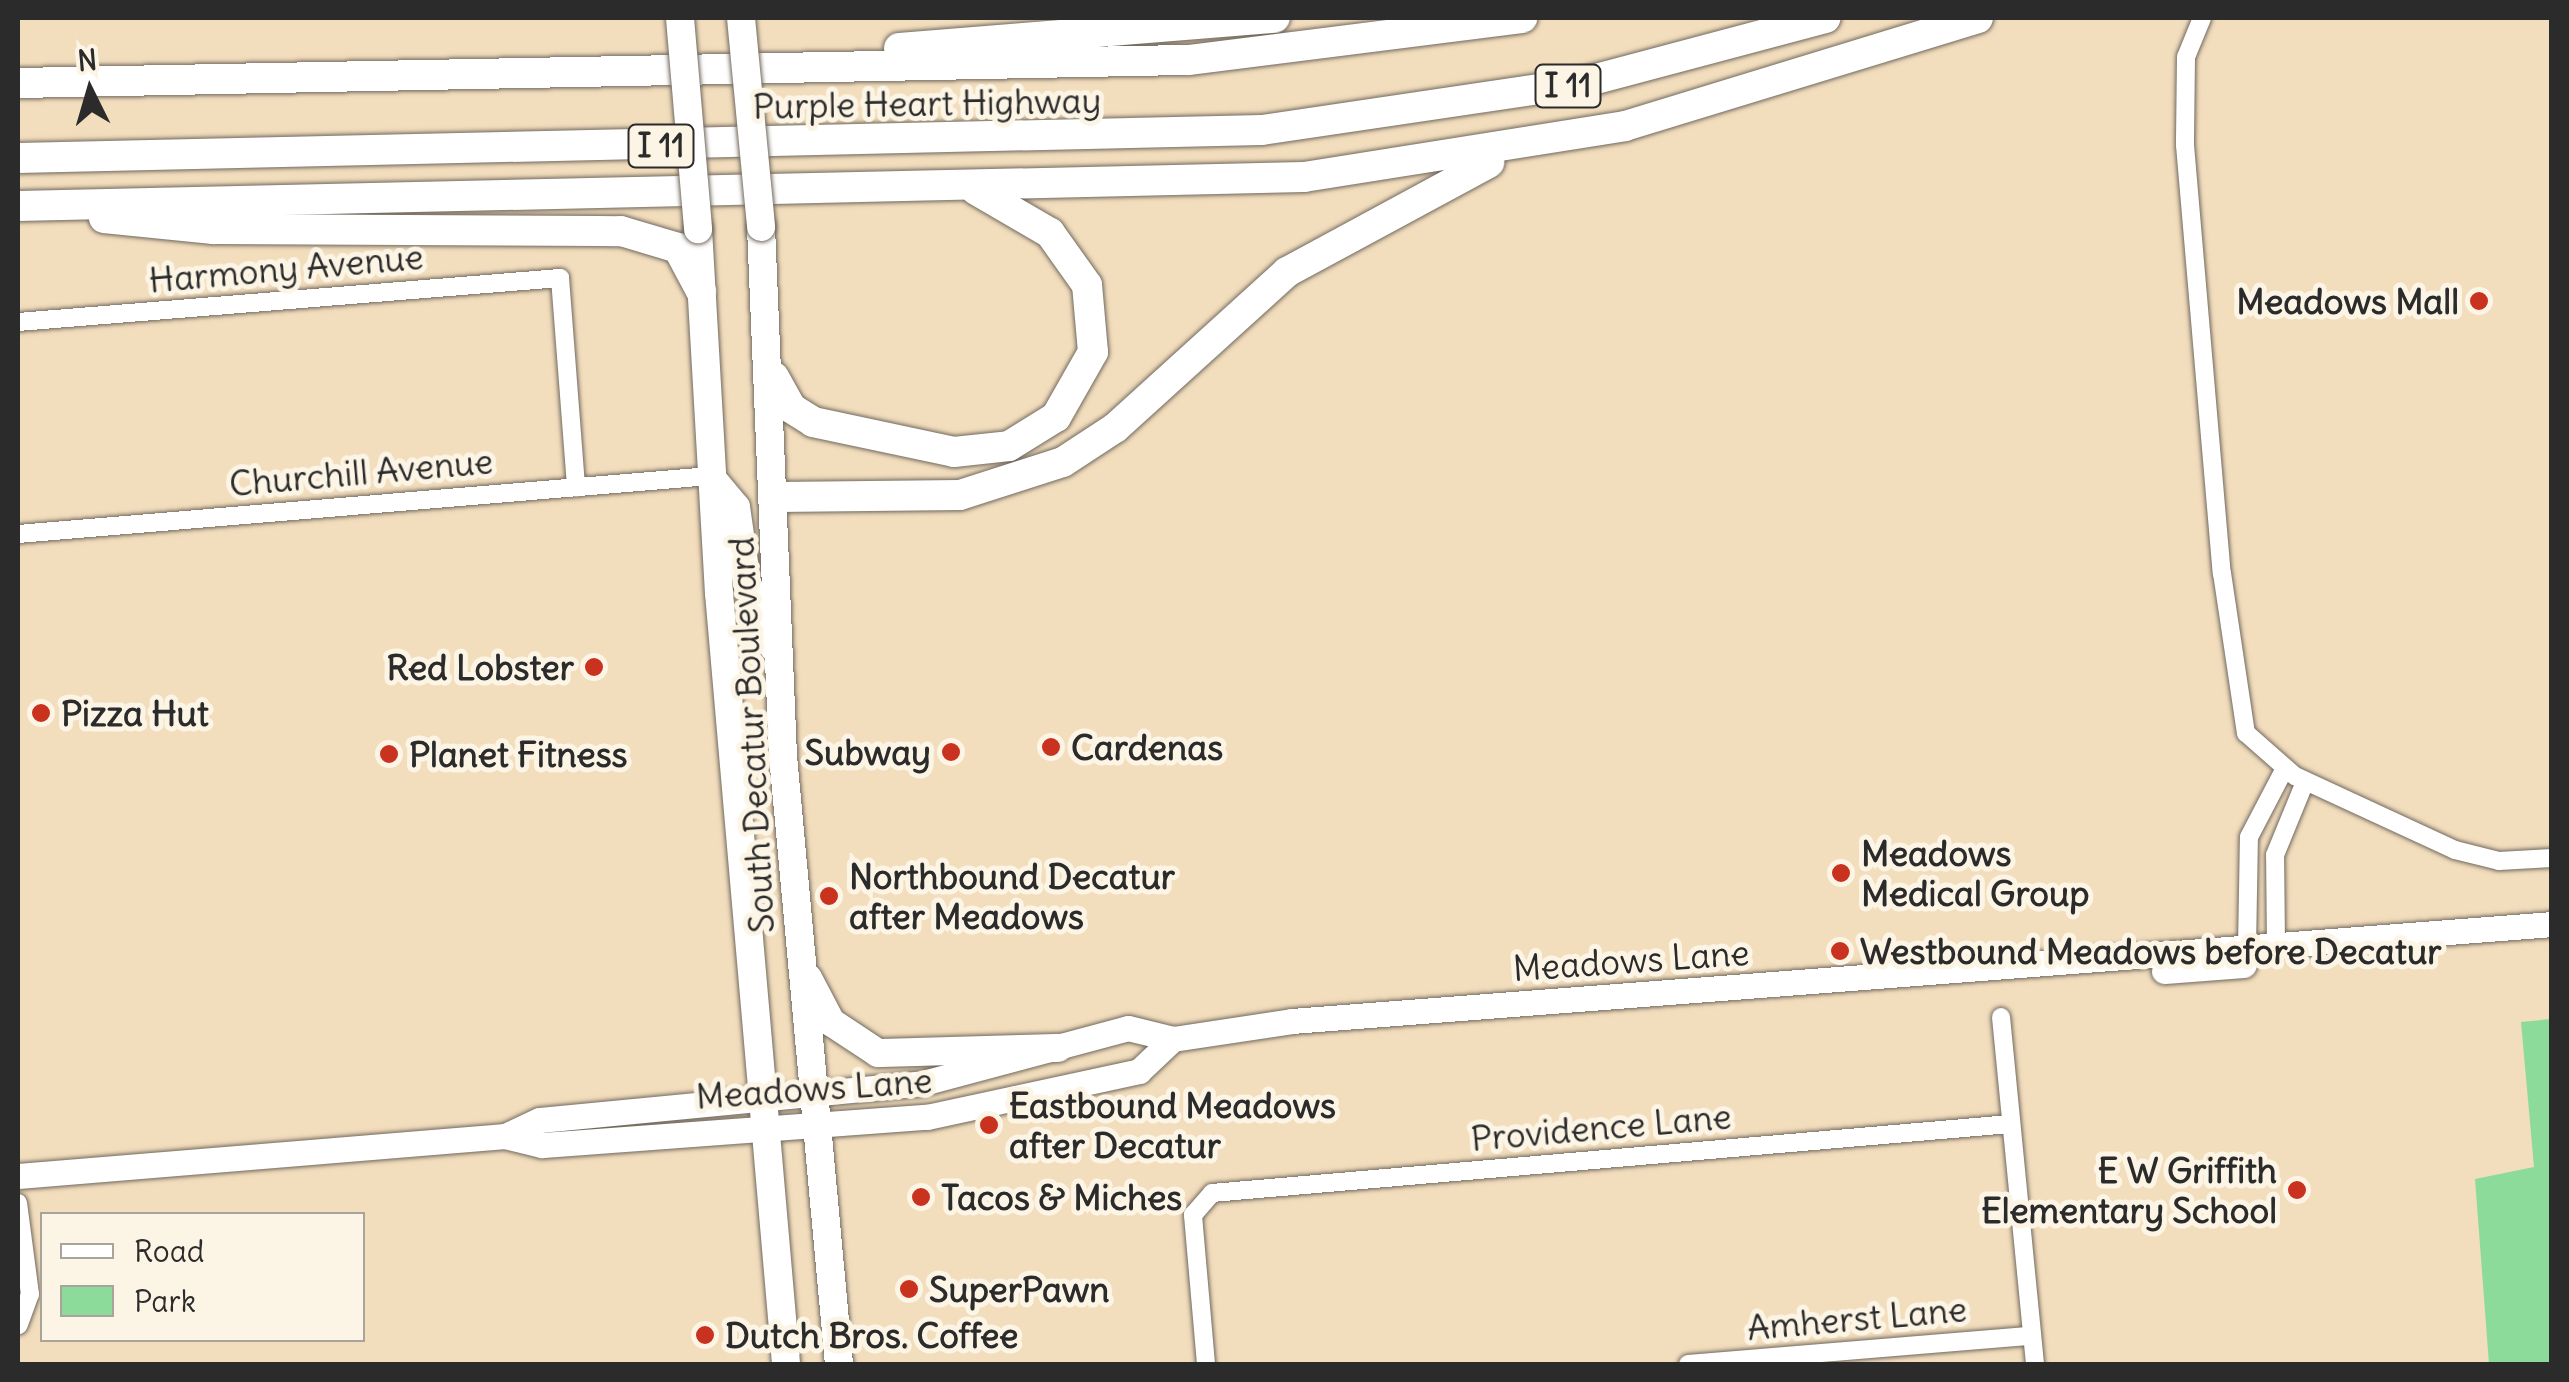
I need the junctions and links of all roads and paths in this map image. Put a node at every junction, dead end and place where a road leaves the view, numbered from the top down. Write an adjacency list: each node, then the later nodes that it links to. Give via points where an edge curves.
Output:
1 (680, 18): 14 (main road, South Decatur Boulevard, bridge)
2 (741, 18): 16 (main road, South Decatur Boulevard, bridge)
3 (1275, 18): 8 (highway)
4 (1522, 18): 8 (highway, Purple Heart Highway / I 11, via 1221,58)
5 (1825, 18): 11 (highway, Purple Heart Highway / I 11, via 1517,96 1262,130)
6 (1978, 18): 10 (highway, via 1750,94)
7 (2202, 18): 22 (street, via 2183,92 2222,573 2238,713 2256,751)
8 (577, 72): 9 (highway, Purple Heart Highway / I 11)
9 (18, 83)
10 (1528, 145): 12 (highway, via 1224,184); 19 (highway, via 1302,262 1222,324 1108,435 1064,462 960,495)
11 (18, 158)
12 (972, 188): 13 (highway); 16 (highway, via 1050,233 1087,285 1093,352 1056,418 1009,446 954,452 813,422 791,408)
13 (18, 208): 14 (highway, via 213,229 622,231 672,244)
14 (701, 291): 17 (main road, South Decatur Boulevard)
15 (18, 322): 18 (street, Harmony Avenue, via 560,278)
16 (774, 377): 19 (main road, South Decatur Boulevard)
17 (710, 476): 18 (street, Churchill Avenue); 19 (main road); 21 (main road, via 736,507 747,583); 35 (main road, South Decatur Boulevard)
18 (576, 487): 20 (street, Churchill Avenue)
19 (778, 498): 21 (main road, South Decatur Boulevard)
20 (18, 534)
21 (779, 660): 28 (main road, South Decatur Boulevard)
22 (2284, 770): 23 (street); 29 (street, via 2249,837)
23 (2305, 782): 24 (street, via 2475,857); 27 (street, via 2275,854)
24 (2552, 858)
25 (2552, 924): 26 (street, Meadows Lane)
26 (2459, 931): 27 (street, Meadows Lane); 30 (street, Meadows Lane, via 2357,956 2165,971)
27 (2276, 945): 29 (street, Meadows Lane)
28 (798, 948): 33 (main road, via 825,1014 869,1050 914,1057); 34 (main road, South Decatur Boulevard)
29 (2247, 948): 30 (street, Meadows Lane)
30 (2096, 959): 32 (street, Meadows Lane, via 1292,1021)
31 (2001, 1017): 36 (street)
32 (1173, 1040): 33 (street, Meadows Lane, via 1128,1028); 37 (street, Meadows Lane, via 1140,1072 1091,1086 977,1110)
33 (1058, 1048): 34 (street, Meadows Lane, via 956,1077)
34 (813, 1093): 35 (street, Meadows Lane); 37 (main road, South Decatur Boulevard)
35 (763, 1114): 37 (street, Meadows Lane); 38 (street, Meadows Lane, via 540,1120 505,1136); 42 (main road, South Decatur Boulevard)
36 (2011, 1124): 41 (street); 44 (street, Providence Lane, via 1212,1193 1199,1202)
37 (816, 1126): 43 (main road, South Decatur Boulevard)
38 (18, 1176)
39 (18, 1204): 40 (street, via 30,1294)
40 (18, 1315)
41 (2032, 1336): 45 (street, Amherst Lane); 46 (street)
42 (786, 1364)
43 (839, 1364)
44 (1206, 1364)
45 (1688, 1364)
46 (2035, 1364)

